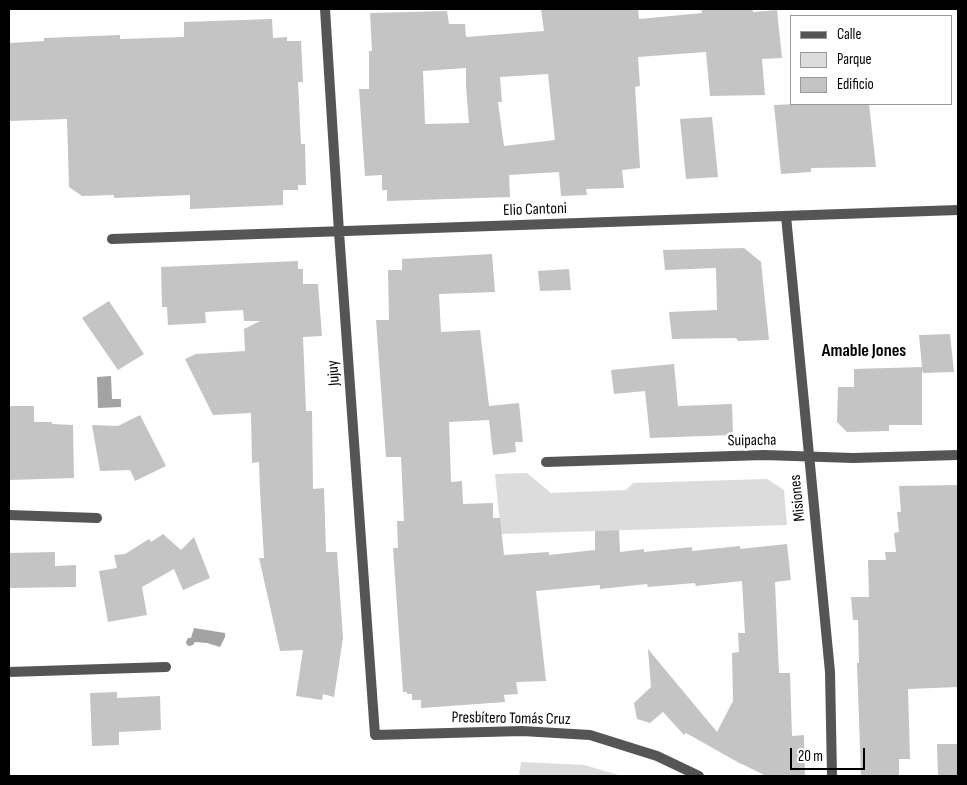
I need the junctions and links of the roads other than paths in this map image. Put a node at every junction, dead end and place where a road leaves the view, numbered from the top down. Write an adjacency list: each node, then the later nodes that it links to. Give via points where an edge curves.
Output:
1 (325, 9): 4 (street, Jujuy)
2 (958, 210): 3 (street, Elio Cantoni)
3 (786, 216): 4 (street, Elio Cantoni); 7 (street, Misiones)
4 (339, 232): 5 (street, Elio Cantoni); 13 (street, Jujuy)
5 (112, 239)
6 (958, 455): 7 (street, Suipacha)
7 (809, 457): 8 (street, Suipacha, via 764,455); 15 (street, Misiones, via 830,672)
8 (546, 462)
9 (9, 515): 10 (street)
10 (97, 518)
11 (166, 667): 12 (street)
12 (9, 672)
13 (375, 735): 14 (street, Presbítero Tomás Cruz, via 522,731 590,736 657,756)
14 (699, 776)
15 (832, 776)

